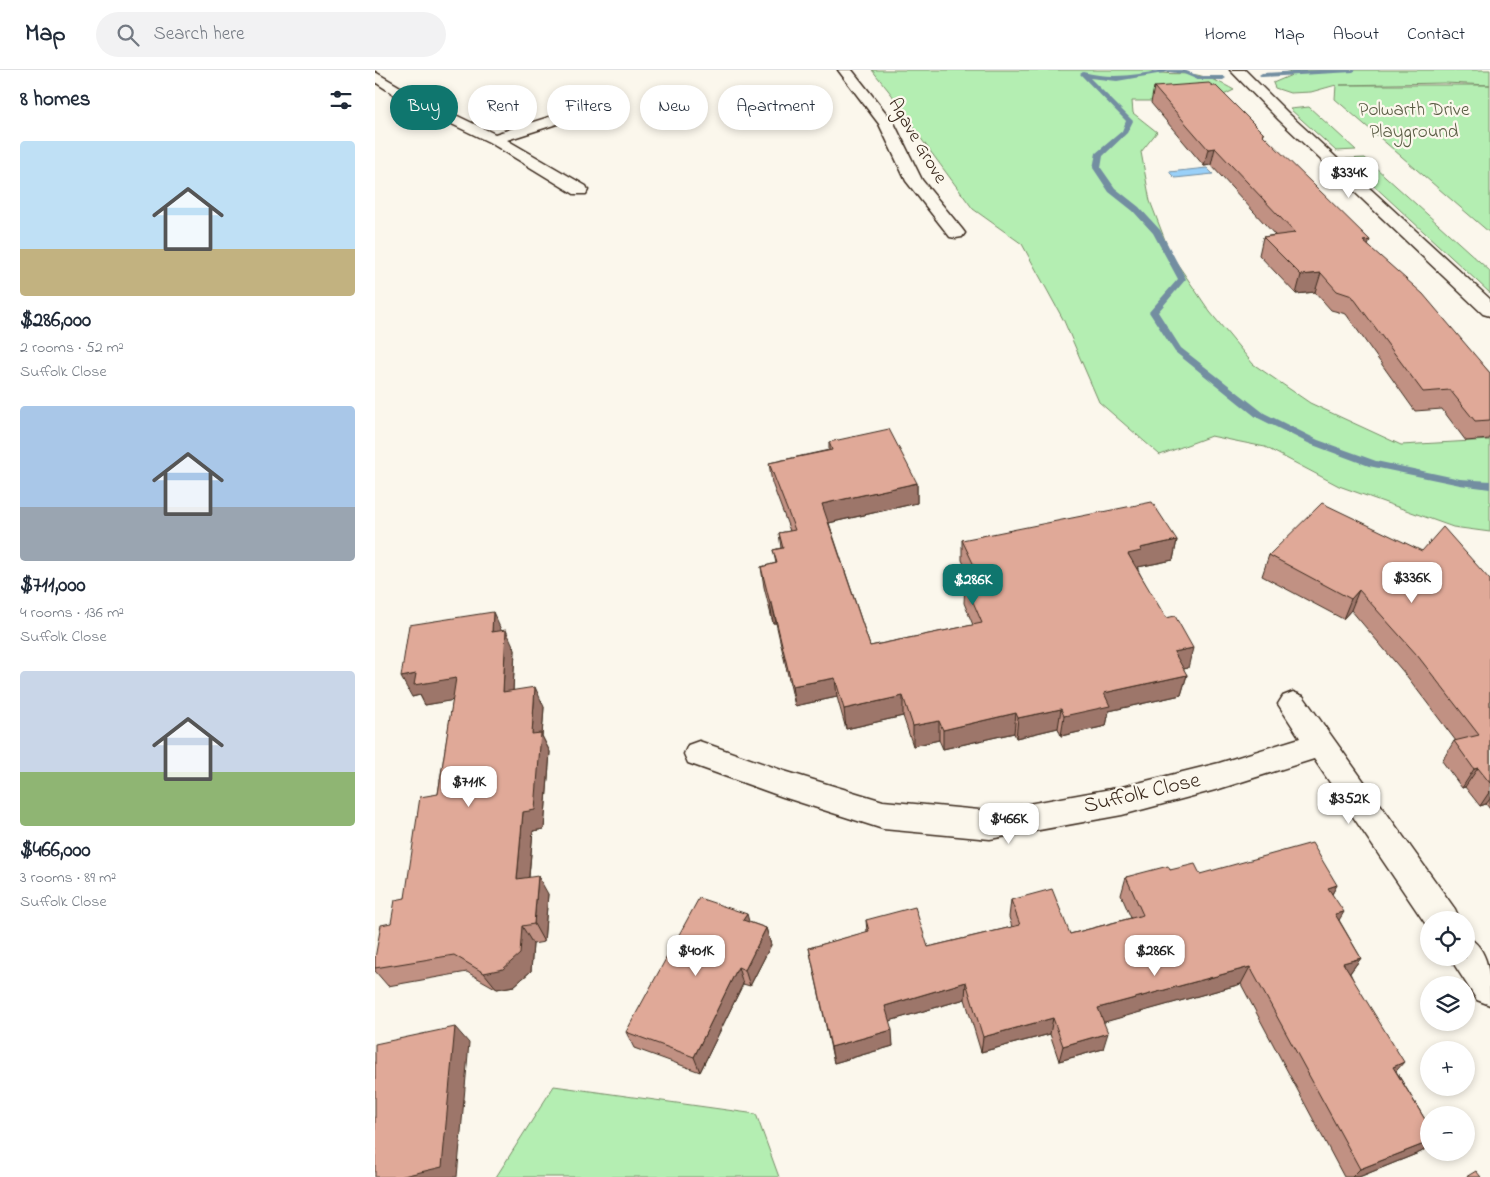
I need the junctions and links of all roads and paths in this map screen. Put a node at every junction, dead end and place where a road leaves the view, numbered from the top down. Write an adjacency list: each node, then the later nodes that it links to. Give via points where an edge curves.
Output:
1 (845, 70): 7 (street, Agave Grove, via 886,123 914,181)
2 (1237, 70): 8 (street)
3 (375, 76): 5 (street, via 409,98)
4 (547, 122): 5 (street)
5 (494, 139): 6 (street)
6 (580, 190)
7 (956, 234)
8 (1490, 310)
9 (1293, 704): 10 (street)
10 (1321, 744): 11 (street, Suffolk Close, via 1219,776 1122,801 990,825 883,815); 12 (street)
11 (699, 754)
12 (1437, 911)
13 (1475, 966): 14 (street)
14 (1490, 987)

